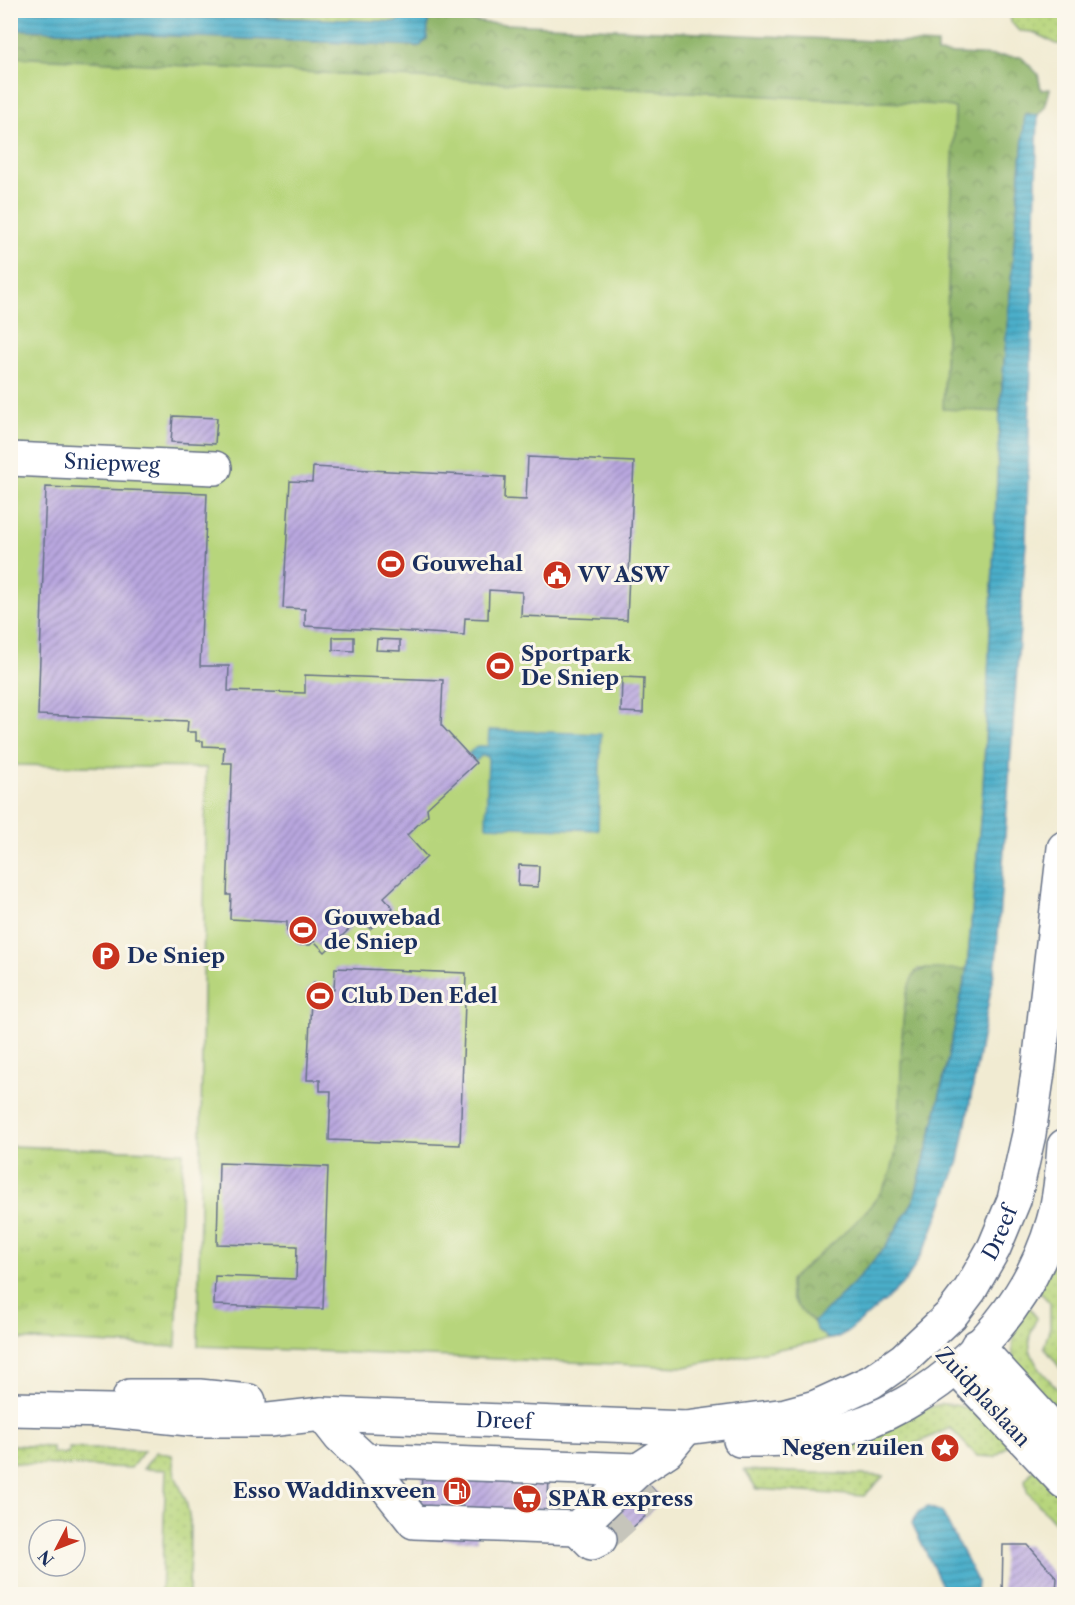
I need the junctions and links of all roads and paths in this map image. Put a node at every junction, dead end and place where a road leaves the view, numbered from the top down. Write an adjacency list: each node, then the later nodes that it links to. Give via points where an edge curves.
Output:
1 (10, 459): 2 (main road, Sniepweg)
2 (214, 468)
3 (1065, 848): 5 (main road, Dreef, via 1039,1065 1014,1200 983,1269)
4 (1065, 1146): 7 (main road, Dreef, via 1056,1212 1044,1249 1009,1313)
5 (951, 1315): 6 (main road, Dreef); 7 (main road, Zuidplaslaan)
6 (927, 1337): 7 (main road, Zuidplaslaan); 11 (main road, Dreef, via 871,1382 816,1407)
7 (966, 1357): 11 (main road, Dreef, via 891,1412 830,1433 785,1439); 12 (main road, Zuidplaslaan); 15 (main road, Zuidplaslaan)
8 (10, 1391): 10 (main road, Dreef, via 199,1396 268,1402)
9 (10, 1409): 10 (main road, Dreef, via 198,1420 269,1420)
10 (322, 1414): 11 (main road, Dreef); 13 (main road)
11 (676, 1439): 14 (main road)
12 (1065, 1441)
13 (365, 1460): 14 (main road); 14 (main road, via 414,1522 588,1533)
14 (646, 1480)
15 (1065, 1482)

